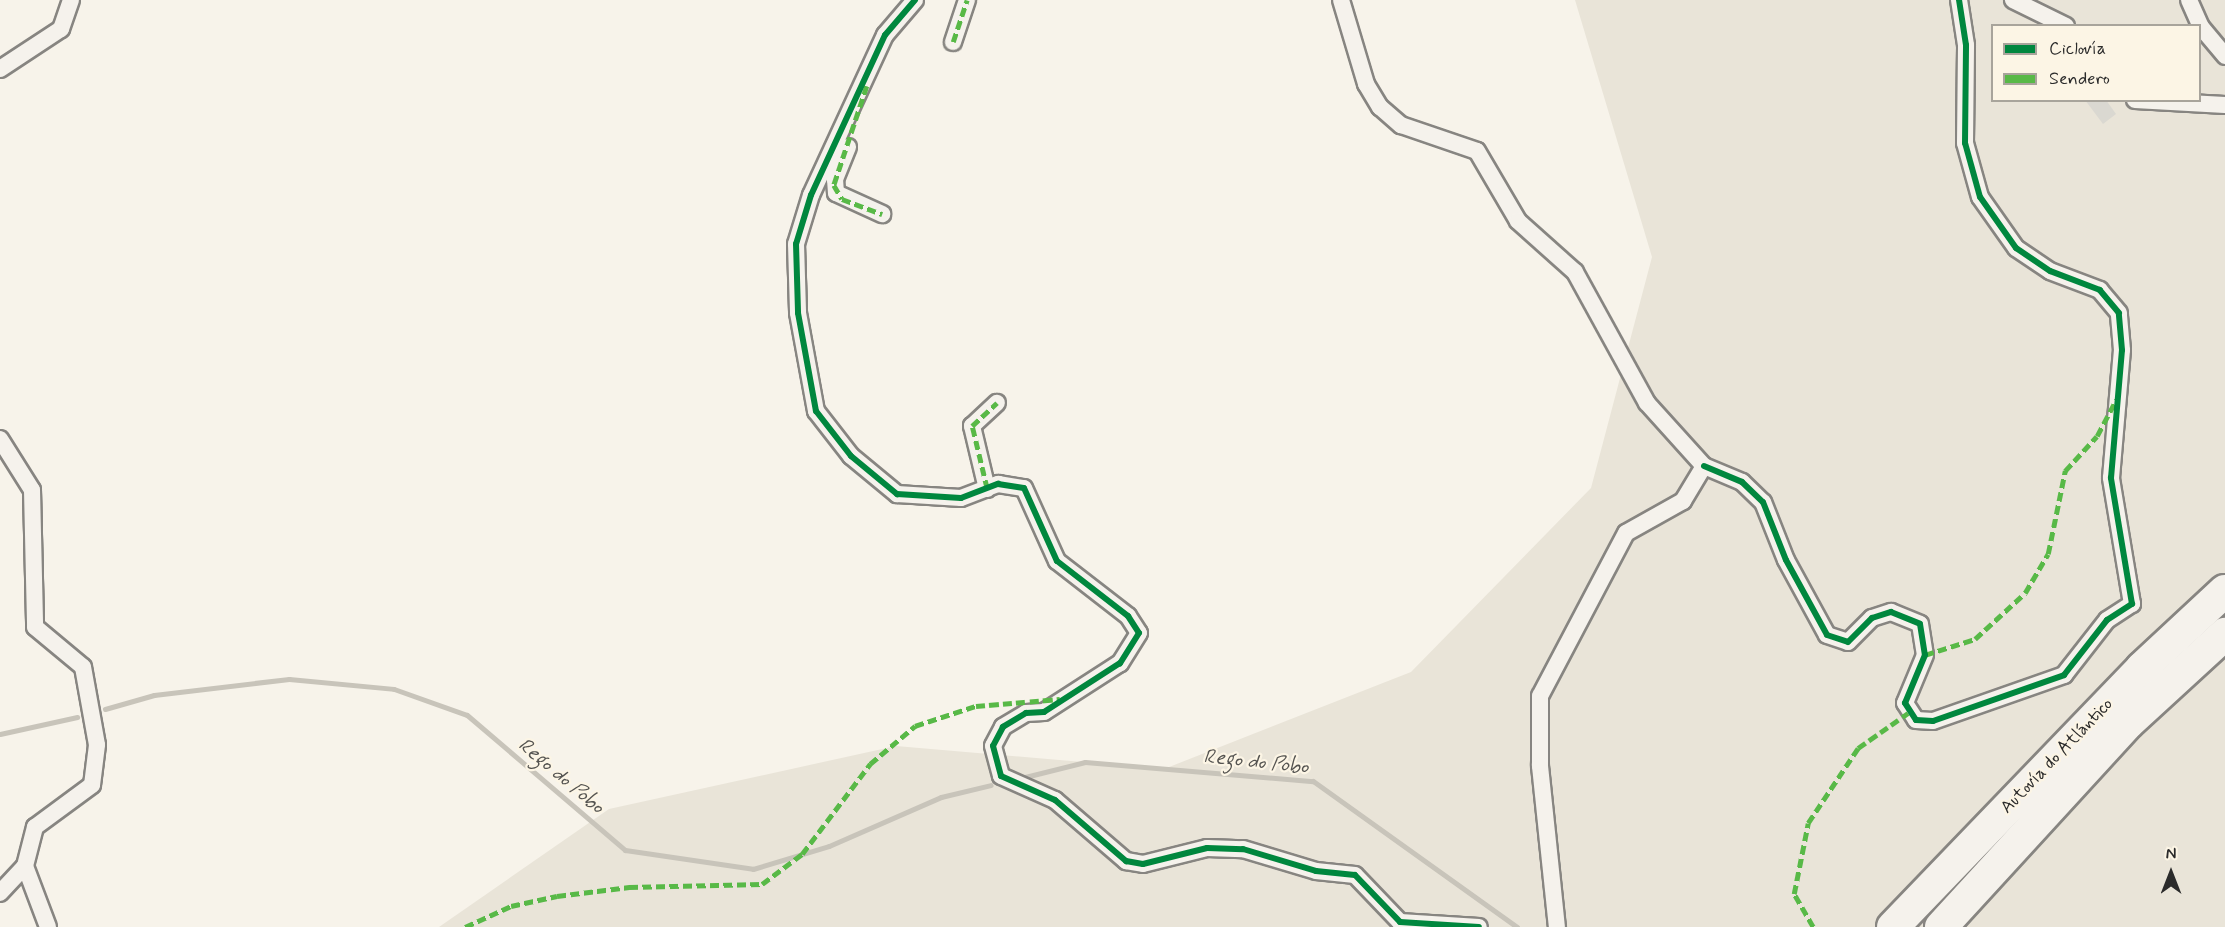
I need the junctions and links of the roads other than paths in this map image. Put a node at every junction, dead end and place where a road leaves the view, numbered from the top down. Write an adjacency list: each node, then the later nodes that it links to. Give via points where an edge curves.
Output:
1 (70, 0): 13 (street, via 61,29)
2 (915, 0): 14 (street, via 885,35)
3 (967, 0): 11 (street)
4 (1341, 0): 20 (street, via 1366,84 1380,107 1401,125 1477,151 1518,221 1575,272 1647,403)
5 (1959, 0): 20 (street, via 1966,45 1965,143 1980,197 2016,249 2050,272 2100,290 2119,313 2122,350 2111,478 2132,604 2107,620 2064,675 1933,721 1916,720 1905,703 1925,655 1920,624 1891,612 1872,618 1848,642 1827,635 1786,560 1769,510 1742,482)
6 (2013, 0): 8 (street)
7 (2189, 0): 9 (street)
8 (2062, 24)
9 (2200, 24)
10 (2201, 27): 12 (street)
11 (953, 42)
12 (2225, 56)
13 (0, 69)
14 (867, 74): 17 (street, via 864,109 834,185 842,199); 21 (street, via 811,195 796,244 798,313 816,411 851,456 897,494 961,498)
15 (2172, 102): 16 (street)
16 (2225, 105)
17 (882, 214)
18 (998, 403): 21 (street, via 972,426)
19 (0, 439): 24 (street, via 32,490 35,627 83,667 97,745 92,785 35,827)
20 (1704, 466): 30 (street, via 1683,501 1626,533 1540,696 1538,743)
21 (987, 489): 29 (street, via 1009,483 1024,488 1057,561 1128,616 1139,633 1120,663 1044,712 1026,714 1003,727 993,755 1008,783 1055,800 1126,861 1143,864 1207,848 1243,849 1316,871 1355,875 1400,922)
22 (2225, 591): 26 (highway, Autovía do Atlántico, via 2134,677)
23 (2225, 634): 27 (highway, Autovía do Atlántico, via 2128,723)
24 (25, 867): 25 (street); 28 (street)
25 (0, 893)
26 (1904, 916)
27 (1945, 923)
28 (48, 927)
29 (1479, 927)
30 (1557, 927)

